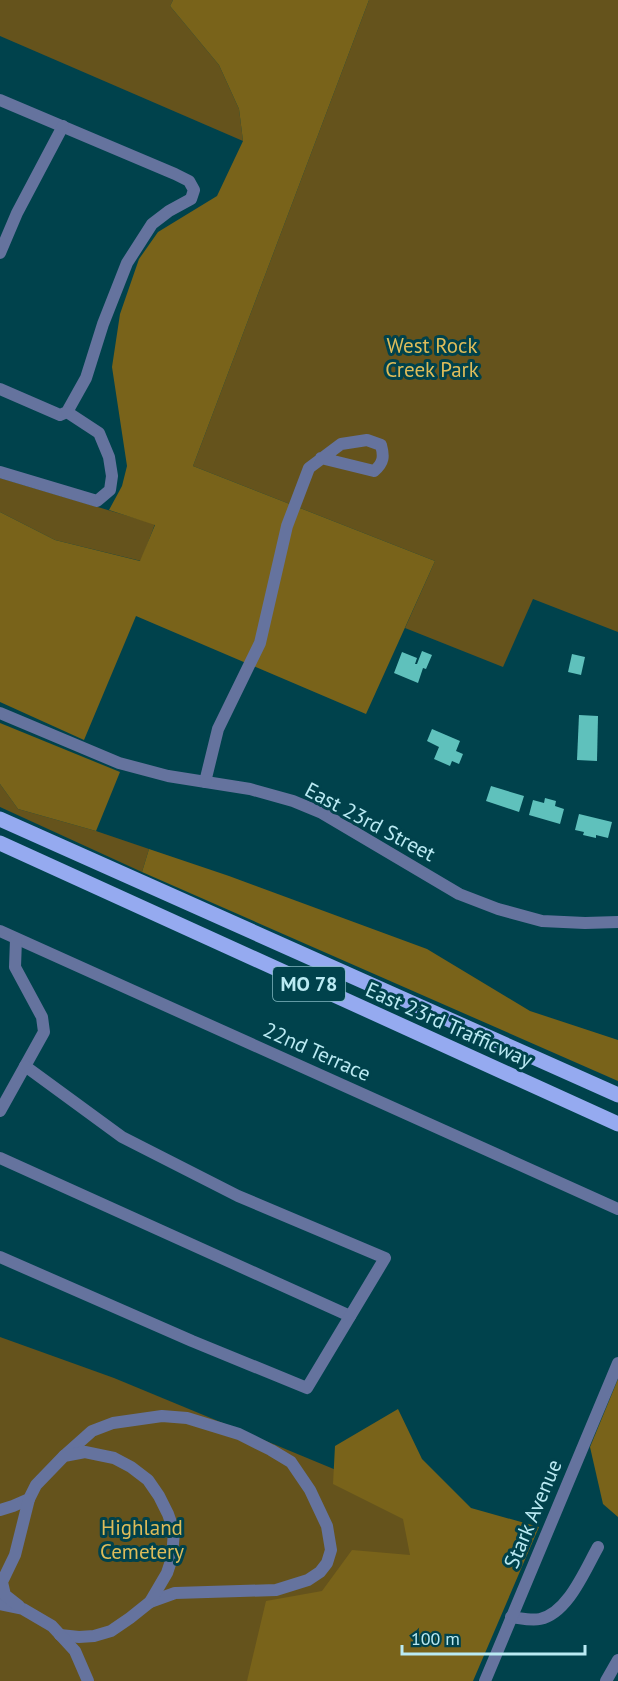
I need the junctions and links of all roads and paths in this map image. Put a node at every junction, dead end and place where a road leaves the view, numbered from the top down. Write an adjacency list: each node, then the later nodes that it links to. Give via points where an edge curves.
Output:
1 (0, 100): 2 (street)
2 (63, 126): 3 (street); 5 (street, via 175,174 189,181 194,189 191,199 152,224 127,262 86,378)
3 (0, 253)
4 (0, 389): 5 (street, via 60,415)
5 (67, 412): 7 (street, via 99,434 109,457 110,490 97,501)
6 (321, 458): 6 (street, via 341,444 367,440 381,445 383,454 381,466 374,471); 9 (street, via 309,468 286,526 260,643 218,729)
7 (0, 472)
8 (0, 713): 9 (street, East 23rd Street, via 119,763)
9 (205, 782): 12 (street, East 23rd Street, via 249,789 322,813 459,894 498,909 542,921)
10 (0, 819): 16 (main road, East 23rd Trafficway / MO 78)
11 (0, 843): 18 (main road, East 23rd Trafficway / MO 78)
12 (618, 922)
13 (0, 931): 14 (street, 22nd Terrace)
14 (16, 939): 15 (street, via 15,967 42,1017 44,1032); 20 (street, 22nd Terrace)
15 (25, 1066): 17 (street); 22 (street, via 122,1137 238,1196 386,1258)
16 (618, 1095)
17 (0, 1111)
18 (618, 1124)
19 (0, 1158): 22 (street)
20 (618, 1209)
21 (0, 1257): 22 (street, via 307,1388)
22 (350, 1316)
23 (618, 1363): 32 (street, Stark Avenue)
24 (64, 1456): 25 (street); 29 (street, via 85,1452 114,1458 148,1480 159,1496 174,1531 172,1558); 29 (street, via 92,1431 113,1423 162,1416 187,1418 239,1434 271,1450 291,1462 310,1490 327,1526 332,1550 320,1572 276,1590 184,1593)
25 (28, 1498): 26 (street); 28 (street, via 15,1555)
26 (0, 1510)
27 (598, 1547): 32 (street, via 565,1603 537,1620)
28 (1, 1582): 31 (street, via 5,1595)
29 (150, 1602): 33 (street, via 111,1631 94,1636)
30 (0, 1604): 31 (street)
31 (22, 1609): 33 (street)
32 (512, 1617): 36 (street, Stark Avenue)
33 (60, 1635): 35 (street, via 75,1651)
34 (618, 1660): 37 (street)
35 (88, 1681)
36 (485, 1681)
37 (606, 1681)

